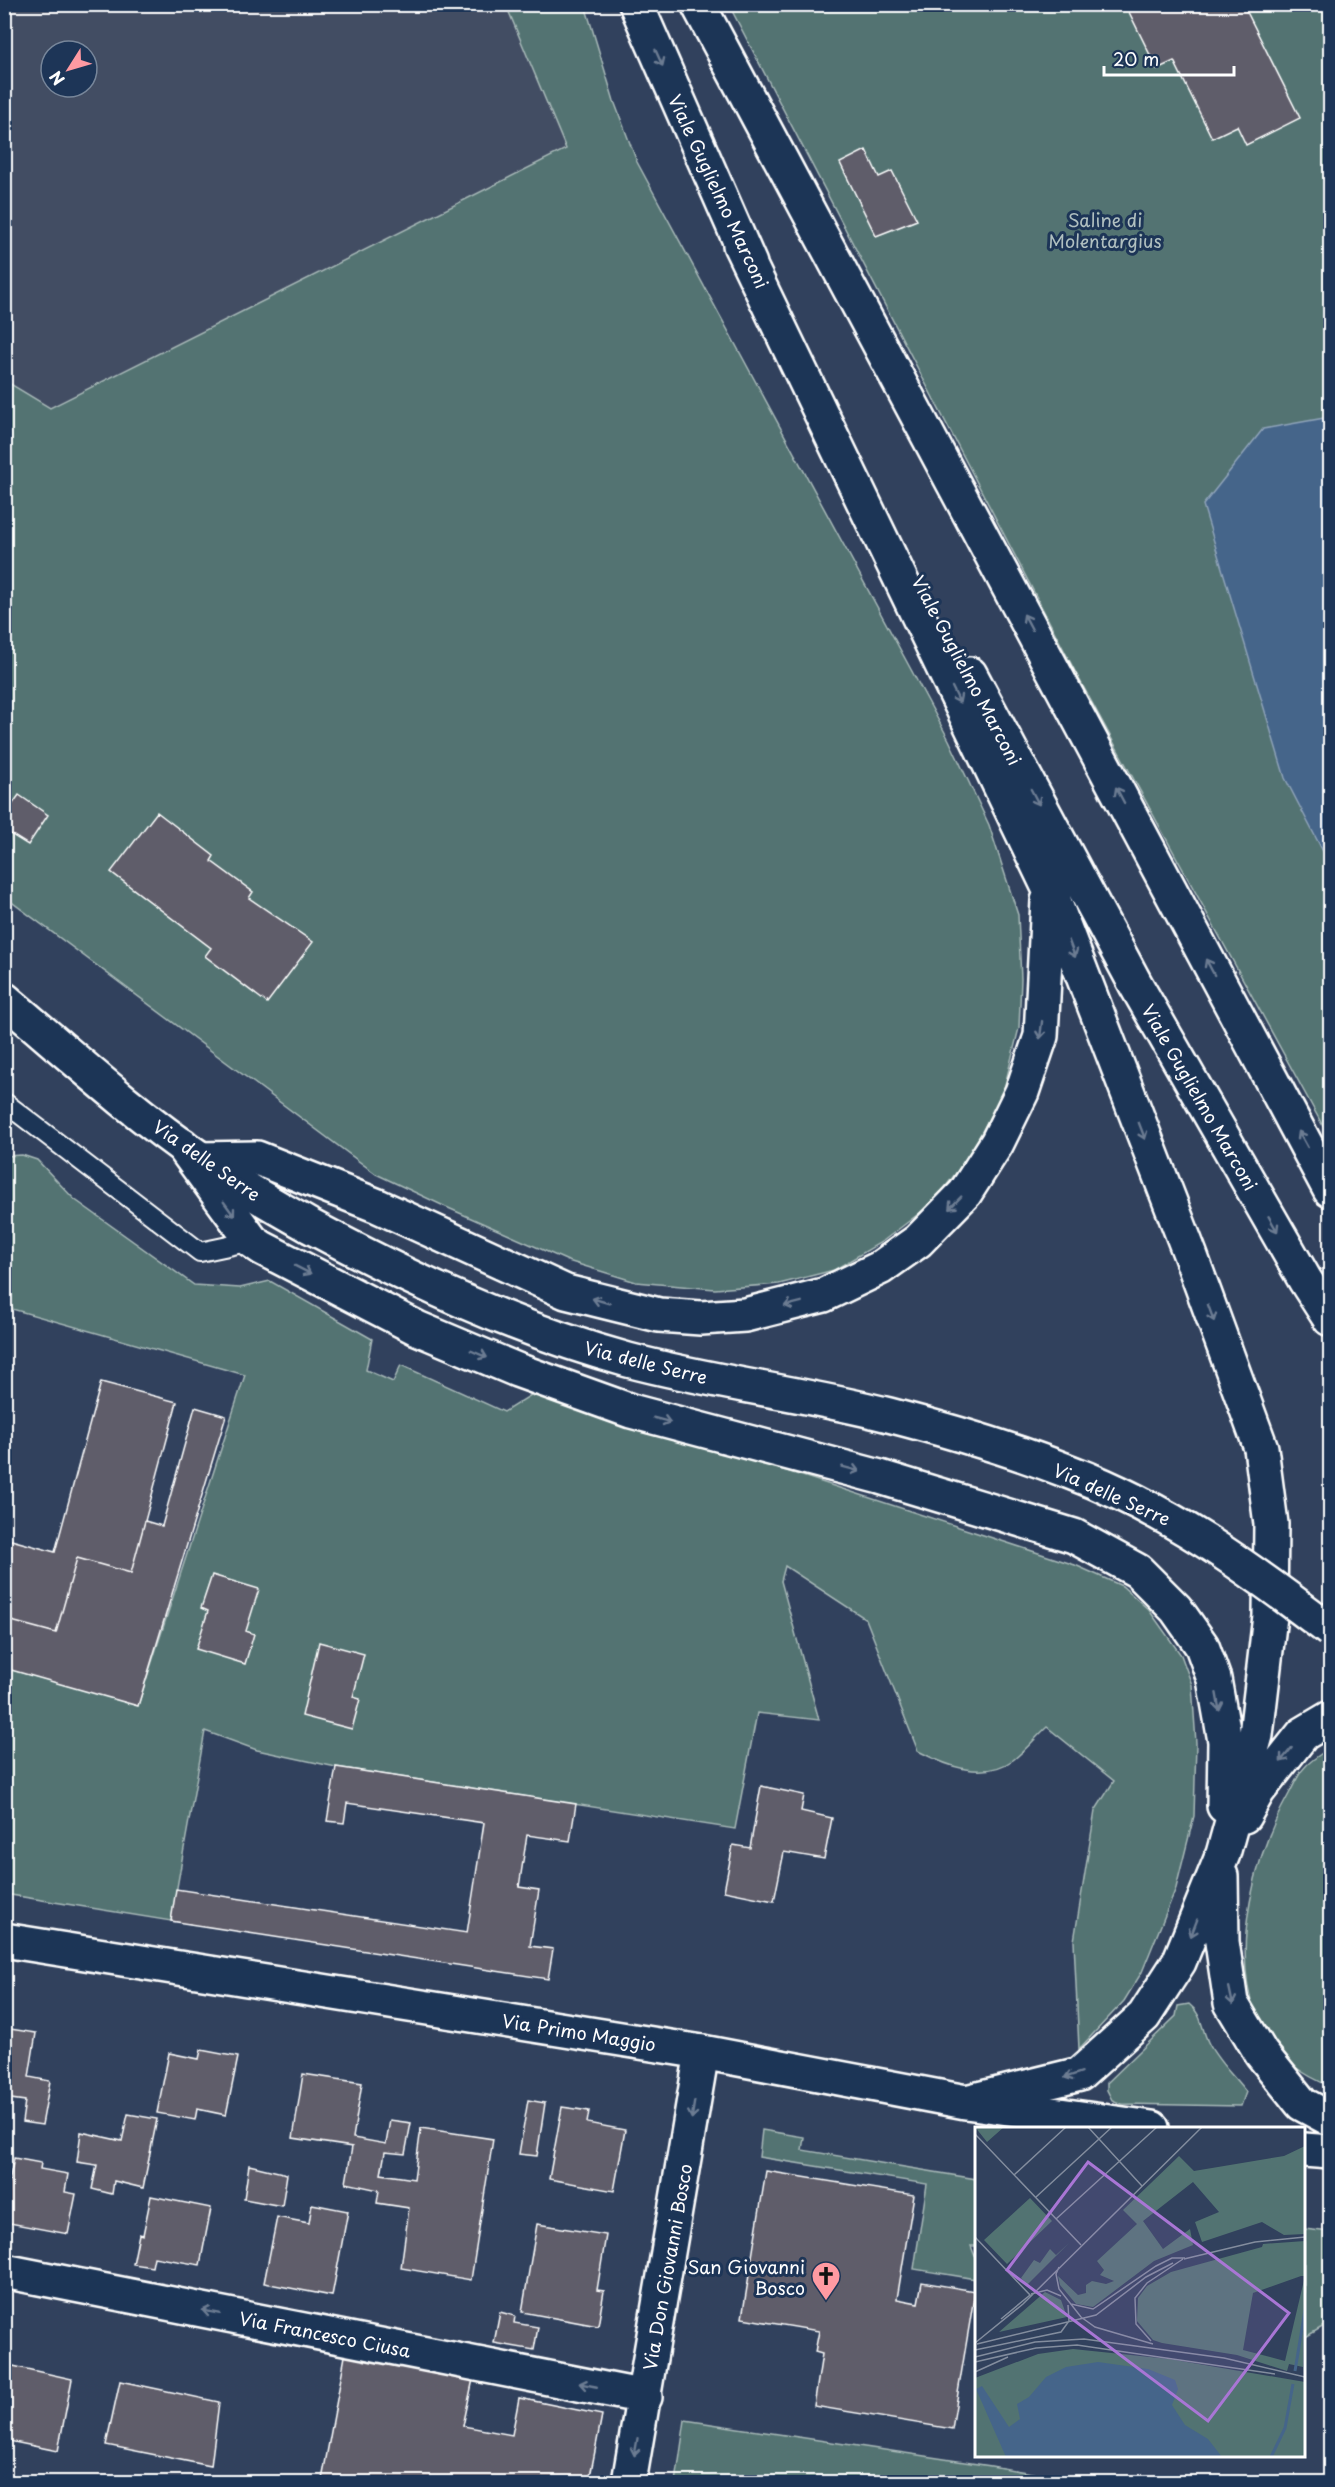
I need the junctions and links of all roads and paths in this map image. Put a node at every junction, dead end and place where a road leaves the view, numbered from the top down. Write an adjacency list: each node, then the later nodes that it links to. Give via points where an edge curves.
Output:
1 (636, 4): 3 (main road, Viale Guglielmo Marconi, one-way to 3)
2 (698, 4): 8 (main road, one-way to 2)
3 (740, 245): 4 (main road, one-way to 4); 10 (main road, Viale Guglielmo Marconi, one-way to 10, via 1136,986)
4 (1048, 888): 7 (main road, one-way to 7, via 1041,1036 1022,1092 997,1143 965,1193 918,1241 880,1268 824,1295 746,1315 659,1315 566,1292 378,1206 257,1158); 13 (main road, one-way to 13, via 1261,1448 1271,1524 1270,1616 1256,1735)
5 (4, 999): 7 (main road, Via delle Serre, via 136,1111)
6 (4, 1102): 9 (lane, via 200,1252)
7 (191, 1152): 9 (main road, one-way to 9); 11 (main road, Via delle Serre, bridge, via 310,1227 411,1276 567,1342 630,1360 889,1415 1071,1472 1162,1513 1262,1578)
8 (1330, 1190)
9 (252, 1241): 13 (main road, one-way to 13, via 417,1328 517,1370 631,1412 880,1477 1074,1536 1138,1571 1202,1646 1214,1679 1225,1741)
10 (1330, 1319)
11 (1330, 1630)
12 (1330, 1718): 13 (main road, one-way to 13, via 1303,1734 1258,1791)
13 (1222, 1854): 16 (main road, one-way to 16, via 1185,1950 1144,2016 1080,2074); 17 (main road, one-way to 17, via 1222,1942 1231,2003 1261,2053 1302,2104)
14 (4, 1940): 15 (main road, Via Primo Maggio)
15 (702, 2052): 16 (main road, Via Primo Maggio); 22 (main road, Via Don Giovanni Bosco, one-way to 22)
16 (966, 2103): 18 (main road, Via Primo Maggio)
17 (1330, 2119)
18 (1145, 2127)
19 (1305, 2150): 20 (main road)
20 (1330, 2152)
21 (4, 2271): 22 (main road, Via Francesco Ciusa, one-way to 21)
22 (645, 2397): 23 (main road, Via Don Giovanni Bosco, one-way to 23)
23 (630, 2482)

